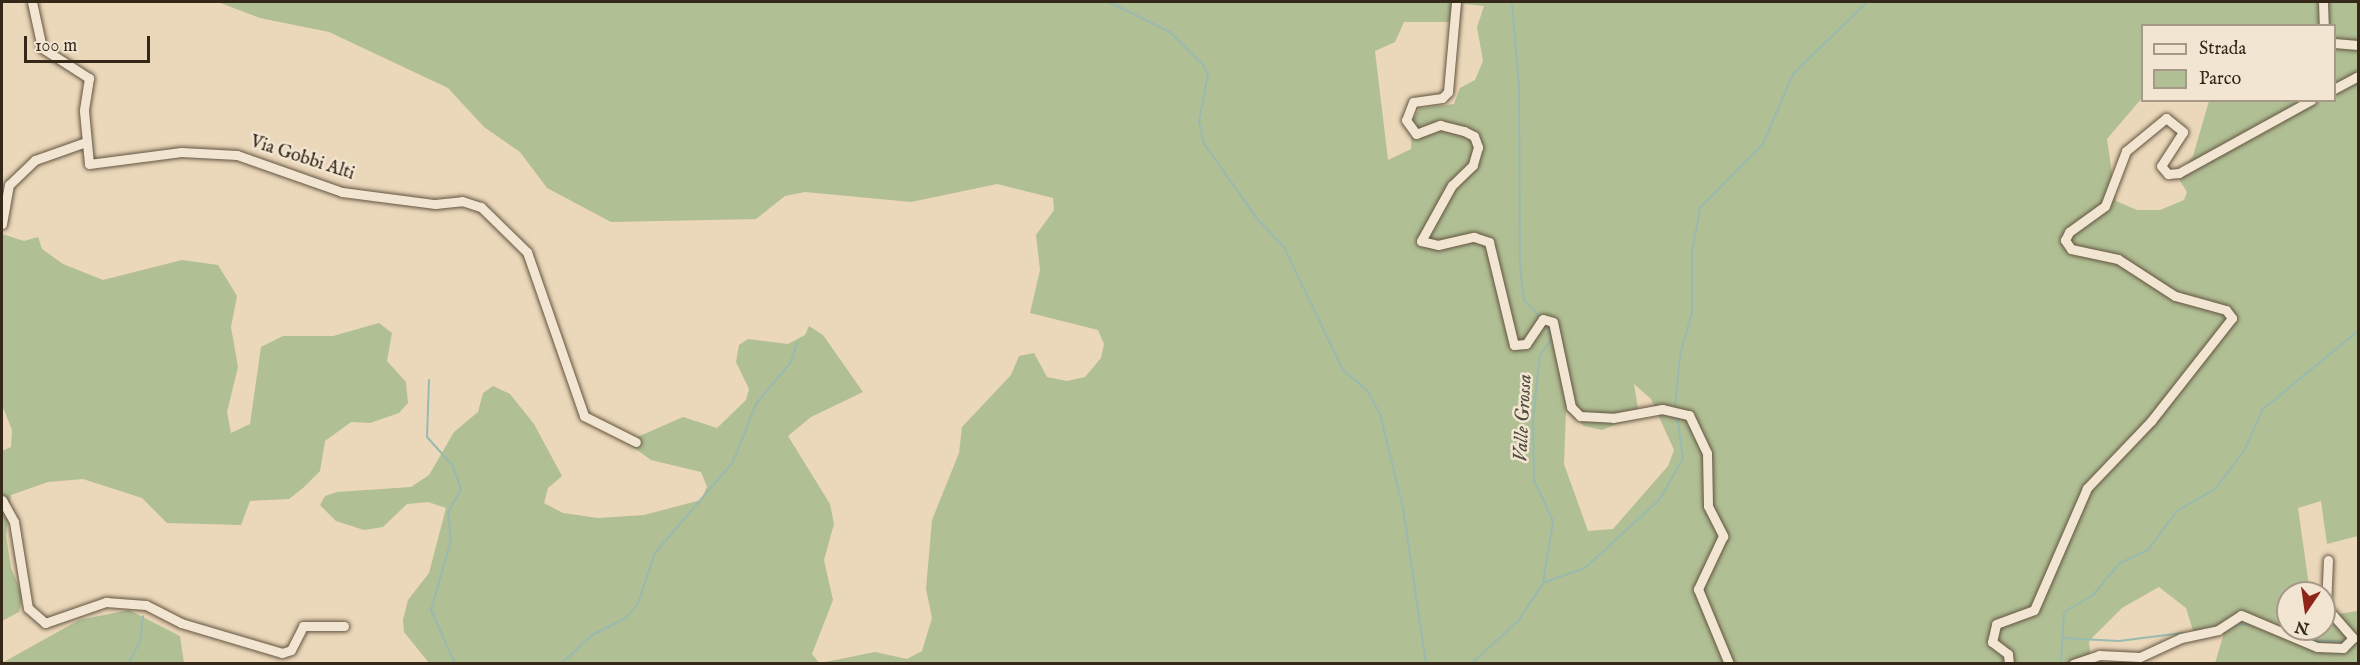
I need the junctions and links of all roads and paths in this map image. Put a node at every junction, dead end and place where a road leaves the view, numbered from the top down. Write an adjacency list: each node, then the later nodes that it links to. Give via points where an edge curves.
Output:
1 (32, 2): 10 (street, via 42,48 89,78)
2 (1456, 2): 16 (street, via 1448,92 1442,98 1413,102 1406,120 1416,134 1440,125 1464,131 1474,136 1478,147 1473,165 1452,185 1422,241 1438,245 1474,237 1489,242 1514,345 1526,344 1543,319 1553,322 1571,407 1580,416 1613,418 1662,409 1689,415 1707,453 1707,506 1723,536 1698,589)
3 (2324, 2): 4 (street)
4 (2324, 24)
5 (2336, 43): 6 (street)
6 (2358, 45)
7 (2358, 76): 8 (street)
8 (2336, 88)
9 (2307, 102): 17 (street, via 2179,173 2168,174 2161,166 2183,132 2166,118 2126,151 2111,197 2069,232 2066,245 2118,259 2175,296 2226,310 2232,318 2151,421 2087,488 2034,610 1996,624 1992,642 2008,654)
10 (86, 142): 11 (street, via 35,160 22,172 9,185); 12 (street, Via Gobbi Alti, via 92,165 181,152 237,155 342,192 435,204 462,201 481,207 527,252 584,416)
11 (2, 224)
12 (636, 442)
13 (2, 500): 15 (street, via 14,522 28,608 45,623 106,602 146,605 181,623 282,653 291,650 303,626)
14 (2328, 560): 18 (street, via 2326,607 2354,638 2343,648 2317,647 2241,615 2218,630 2181,638 2140,657 2099,655)
15 (344, 626)
16 (1729, 663)
17 (2009, 663)
18 (2073, 663)

